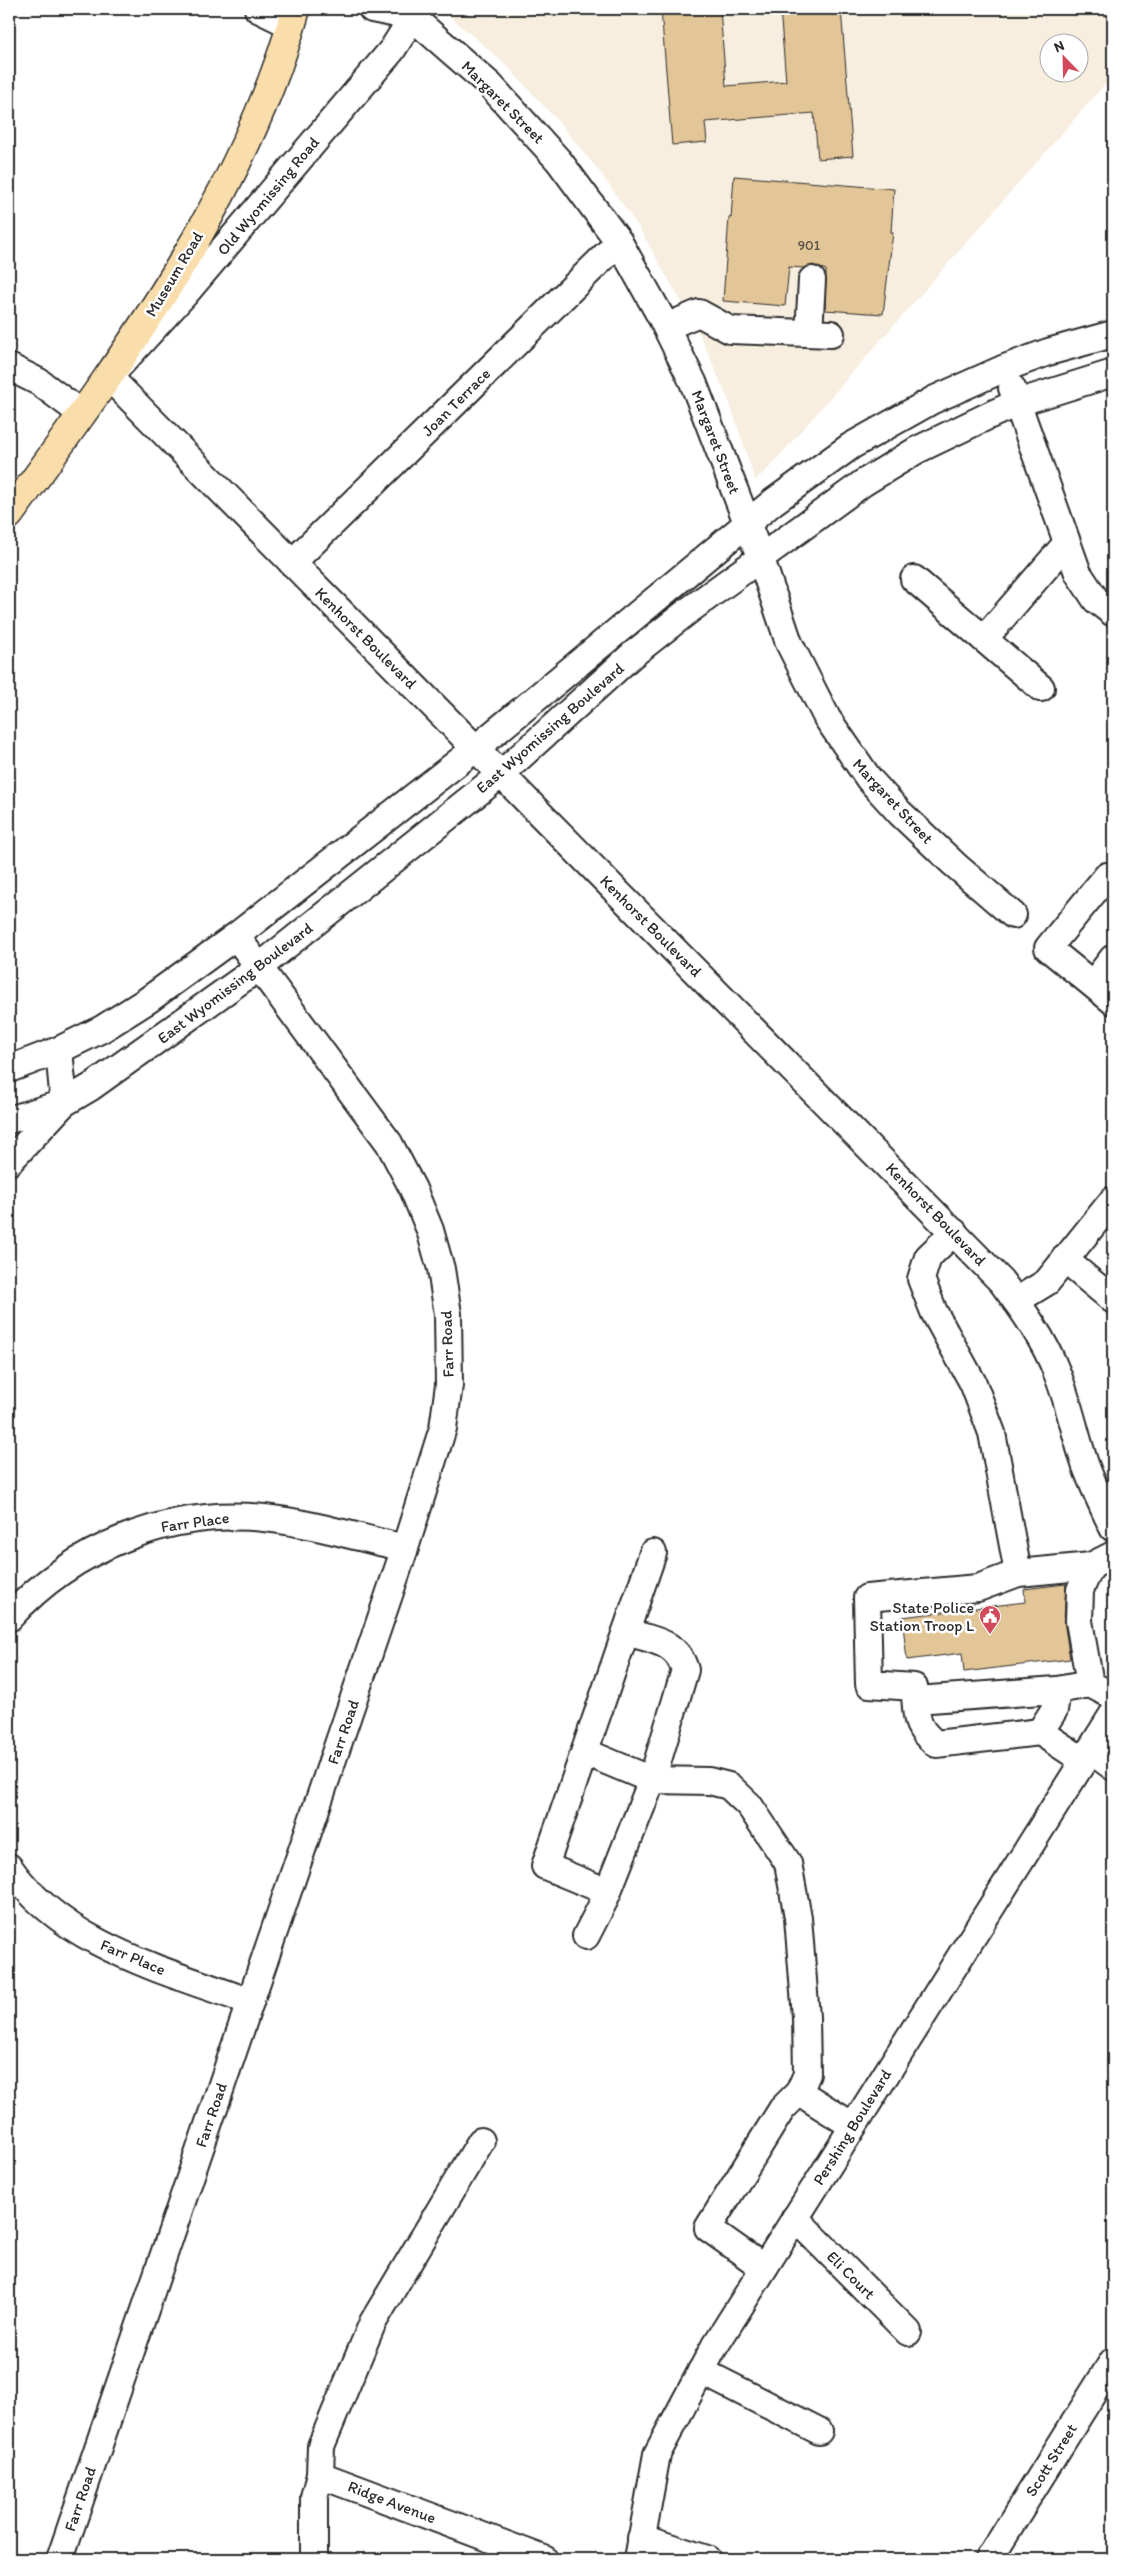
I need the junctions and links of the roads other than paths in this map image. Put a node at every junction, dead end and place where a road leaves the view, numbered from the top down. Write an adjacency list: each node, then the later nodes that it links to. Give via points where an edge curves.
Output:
1 (258, 9): 4 (street)
2 (372, 9): 3 (street, Margaret Street)
3 (415, 13): 5 (street, Margaret Street, via 515,111 559,161); 12 (street, Old Wyomissing Road, via 392,50 184,295)
4 (293, 17): 12 (main road, Museum Road, via 273,78 214,209)
5 (619, 242): 7 (street, Margaret Street); 19 (street, Joan Terrace)
6 (812, 280): 7 (street, via 820,333 730,330 699,313)
7 (666, 327): 16 (street, Margaret Street, via 692,382)
8 (1113, 334): 10 (street, East Wyomissing Boulevard)
9 (9, 368): 14 (street, via 40,382)
10 (1005, 368): 13 (street); 16 (street, East Wyomissing Boulevard, via 933,400 878,430 773,502)
11 (1113, 373): 13 (street, East Wyomissing Boulevard)
12 (109, 377): 14 (main road, Museum Road); 19 (street, Kenhorst Boulevard)
13 (1017, 403): 17 (street); 18 (street, East Wyomissing Boulevard, via 891,465)
14 (82, 414): 15 (main road, Museum Road)
15 (9, 514)
16 (748, 524): 18 (street, Margaret Street); 24 (street, East Wyomissing Boulevard)
17 (1066, 544): 21 (street, via 1084,584 1096,600); 22 (street)
18 (761, 559): 25 (street, East Wyomissing Boulevard, via 632,655); 27 (street, Margaret Street, via 789,643 827,718 849,752 900,813)
19 (292, 563): 24 (street, Kenhorst Boulevard)
20 (914, 579): 22 (street)
21 (1113, 613)
22 (984, 639): 23 (street)
23 (1041, 688)
24 (475, 749): 25 (street, Kenhorst Boulevard); 28 (street, East Wyomissing Boulevard)
25 (500, 774): 30 (street, East Wyomissing Boulevard); 39 (street, Kenhorst Boulevard)
26 (1113, 881): 31 (street, via 1107,876 1048,948)
27 (1013, 915)
28 (236, 936): 30 (street, Farr Road); 33 (street, East Wyomissing Boulevard, via 148,1000 102,1029)
29 (1113, 958): 31 (street)
30 (258, 968): 35 (street, East Wyomissing Boulevard, via 126,1065); 44 (street, Farr Road, via 388,1143 417,1197 441,1269 448,1314 449,1385 443,1428)
31 (1092, 984): 32 (street)
32 (1113, 1001)
33 (59, 1050): 34 (street, East Wyomissing Boulevard); 35 (street)
34 (9, 1069)
35 (64, 1103): 36 (street, East Wyomissing Boulevard); 37 (street)
36 (9, 1120)
37 (9, 1162)
38 (1113, 1200): 40 (street)
39 (954, 1232): 41 (street, Kenhorst Boulevard); 47 (street, via 928,1257 920,1279 934,1312 973,1383 992,1433)
40 (1064, 1259): 41 (street, via 1047,1282); 42 (street)
41 (1016, 1300): 43 (street, Kenhorst Boulevard, via 1038,1334 1056,1372 1085,1465)
42 (1113, 1300)
43 (1110, 1515)
44 (406, 1548): 48 (street, Farr Place, via 288,1521 234,1516 189,1520 136,1533 82,1558 32,1595); 63 (street, Farr Road)
45 (653, 1553): 49 (street)
46 (1102, 1560): 47 (street); 50 (street, via 1080,1590 1079,1621)
47 (1018, 1573): 53 (street, via 978,1588 867,1598 869,1684 914,1688)
48 (9, 1618)
49 (626, 1632): 56 (street); 59 (street, via 671,1646 681,1656 685,1670)
50 (1090, 1684): 51 (street); 52 (street)
51 (1057, 1690): 53 (street); 55 (street, via 1054,1710)
52 (1113, 1696)
53 (916, 1700): 55 (street, via 917,1720 923,1734 936,1744)
54 (1113, 1714): 57 (street, Pershing Boulevard)
55 (1040, 1732): 57 (street)
56 (585, 1752): 59 (street); 61 (street, via 545,1866)
57 (1087, 1756): 58 (street); 65 (street, Pershing Boulevard)
58 (1113, 1767)
59 (652, 1780): 61 (street); 64 (street, via 709,1781 729,1786 749,1805 788,1863 798,1918 806,2017 807,2074)
60 (9, 1867): 63 (street, Farr Place, via 37,1899 68,1924 108,1949)
61 (608, 1892): 62 (street)
62 (586, 1936)
63 (250, 2002): 75 (street, Farr Road)
64 (799, 2092): 65 (street); 68 (street, via 782,2109 708,2228)
65 (853, 2126): 67 (street, Pershing Boulevard)
66 (480, 2141): 73 (street, via 373,2322 321,2446)
67 (795, 2218): 68 (street, Pershing Boulevard); 69 (street, Eli Court)
68 (764, 2268): 71 (street, Pershing Boulevard)
69 (908, 2332)
70 (1113, 2361): 79 (street, Scott Street)
71 (701, 2371): 72 (street); 74 (street, Pershing Boulevard, via 657,2454)
72 (819, 2431)
73 (320, 2475): 76 (street, via 314,2497); 77 (street, Ridge Avenue)
74 (639, 2549): 78 (street)
75 (60, 2559)
76 (314, 2559)
77 (544, 2559)
78 (707, 2559)
79 (988, 2559)

